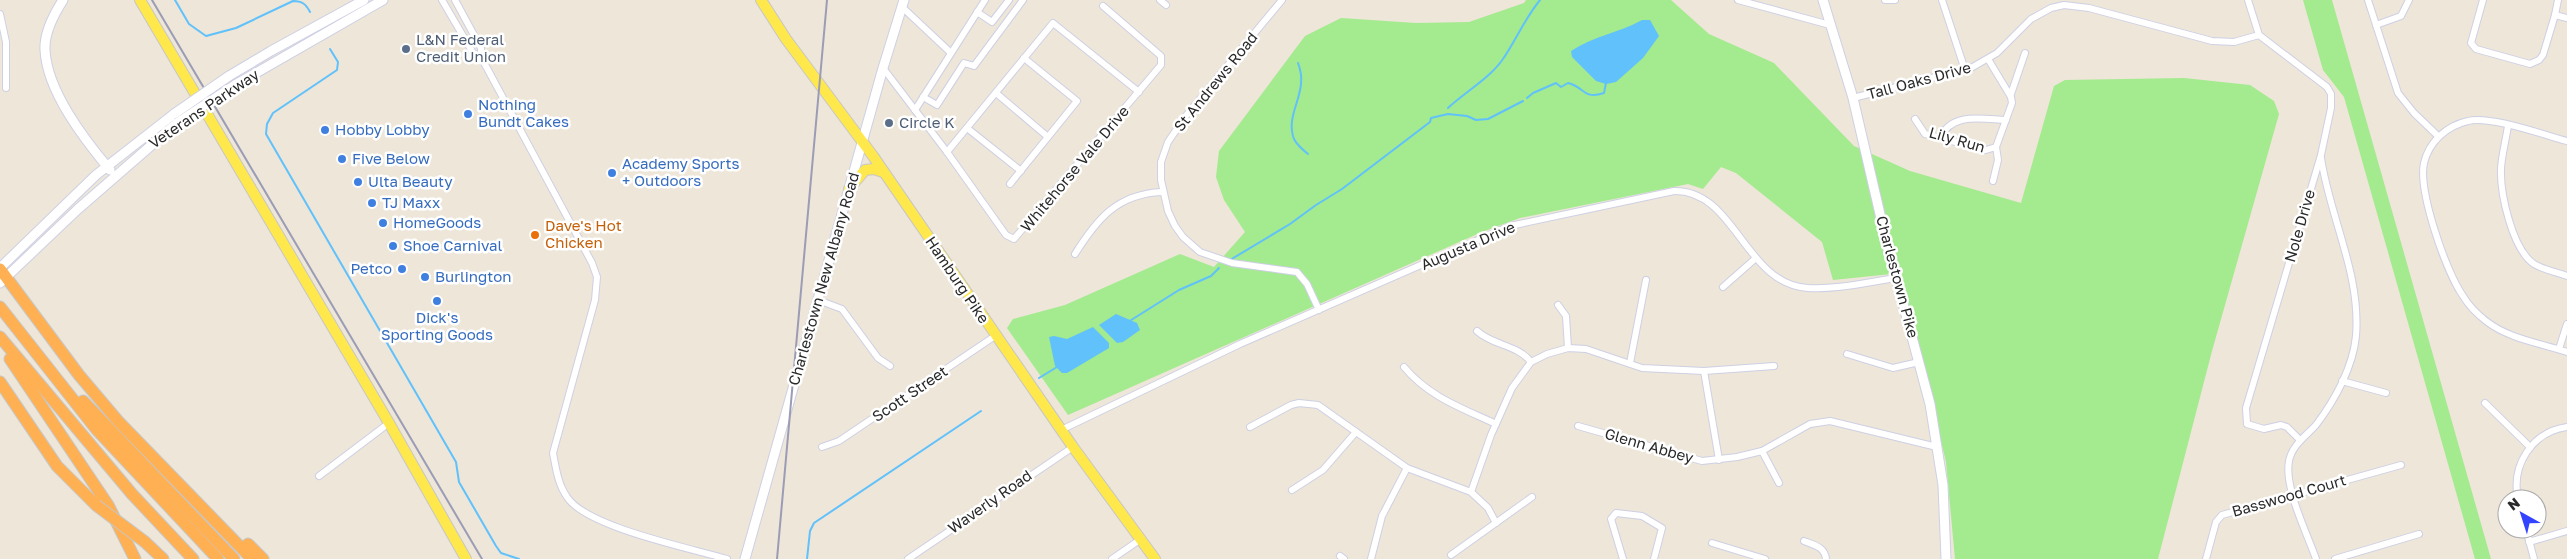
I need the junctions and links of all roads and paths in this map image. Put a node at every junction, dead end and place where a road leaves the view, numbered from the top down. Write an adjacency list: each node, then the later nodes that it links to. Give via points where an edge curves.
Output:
1 (63, 0): 60 (main road, via 49,26 45,49 51,80)
2 (140, 0): 100 (main road)
3 (364, 0): 47 (main road, Veterans Parkway, bridge, via 229,76)
4 (383, 0): 47 (main road, Veterans Parkway, bridge)
5 (442, 0): 35 (street, via 473,53)
6 (455, 0): 35 (street, via 481,48)
7 (762, 0): 56 (main road, Hamburg Pike, via 786,39)
8 (985, 0): 26 (street)
9 (1009, 0): 26 (street, via 992,22)
10 (1023, 0): 44 (street, via 974,66 964,63 937,105)
11 (1160, 0): 24 (street)
12 (1282, 0): 67 (street, St Andrews Road, via 1168,142 1161,162)
13 (1738, 0): 30 (street)
14 (1823, 0): 30 (main road, Charlestown Pike)
15 (1885, 0): 16 (street)
16 (1895, 0)
17 (1942, 0): 39 (street)
18 (2248, 0): 32 (street)
19 (2368, 0): 31 (street)
20 (2409, 0): 31 (street, via 2401,16)
21 (2483, 0): 28 (street, via 2470,43 2476,49 2530,64 2542,55)
22 (2558, 0): 28 (street)
23 (903, 4): 33 (street); 38 (main road, Charlestown New Albany Road)
24 (1166, 5)
25 (1103, 6): 41 (street, Whitehorse Vale Drive, via 1161,56 1161,65)
26 (977, 12): 33 (street)
27 (0, 14): 40 (street, via 6,42)
28 (2555, 15): 29 (street)
29 (2567, 18)
30 (1830, 25): 45 (main road, Charlestown Pike)
31 (2376, 25): 52 (street, via 2398,93)
32 (2259, 35): 37 (street, Tall Oaks Drive, via 2234,42 2212,41 2089,8 2064,5 2031,19); 59 (street, Nole Drive, via 2327,87 2331,94)
33 (951, 53): 44 (street)
34 (2025, 53): 43 (street, Lily Run)
35 (481, 57): 142 (street, via 576,230 596,277 595,300 553,454 557,477 567,498 581,512 605,524)
36 (1024, 58): 41 (street, via 1052,23); 42 (street); 53 (street, via 1077,101)
37 (1988, 59): 39 (street, Tall Oaks Drive); 43 (street)
38 (883, 68): 46 (street, Whitehorse Vale Drive); 56 (main road, Charlestown New Albany Road)
39 (1965, 70): 45 (street, Tall Oaks Drive)
40 (6, 88)
41 (1139, 92): 58 (street, Whitehorse Vale Drive, via 1014,239 1006,235)
42 (996, 93): 51 (street); 53 (street)
43 (2010, 94): 49 (street, Lily Run, via 2012,103)
44 (923, 97): 46 (street)
45 (1853, 98): 72 (main road, Charlestown Pike)
46 (915, 110): 58 (street, Whitehorse Vale Drive)
47 (176, 119): 60 (main road, Veterans Parkway); 63 (main road, Veterans Parkway)
48 (1915, 119): 54 (street, Lily Run, via 1925,134)
49 (2006, 120): 54 (street, via 1960,119 1953,121); 57 (street, Lily Run)
50 (2508, 126): 52 (street, via 2489,120 2469,120); 55 (street); 71 (street, via 2502,182 2517,243 2533,263)
51 (967, 128): 58 (street); 61 (street)
52 (2438, 136): 86 (street, via 2428,152 2422,175 2445,262 2462,295 2472,308 2497,328)
53 (1048, 137): 61 (street)
54 (1940, 138): 57 (street, Lily Run, via 1986,150)
55 (2567, 141)
56 (862, 143): 62 (main road, Hamburg Pike); 66 (main road, Charlestown New Albany Road)
57 (1996, 147): 64 (street, via 1998,160)
58 (947, 152)
59 (2320, 155): 96 (street, via 2356,295 2354,354); 107 (street, Nole Drive, via 2246,408 2247,424 2264,428 2287,427)
60 (107, 167): 63 (main road); 70 (main road, Veterans Parkway)
61 (1021, 171): 65 (street)
62 (884, 172): 66 (main road, via 865,170); 82 (main road, Hamburg Pike)
63 (115, 176): 70 (main road, Veterans Parkway)
64 (1993, 181)
65 (1010, 184)
66 (849, 189): 75 (main road, Charlestown New Albany Road)
67 (1162, 192): 68 (street, via 1137,195 1102,217); 78 (street, St Andrews Road, via 1175,226 1193,246 1215,258 1297,272 1307,284)
68 (1075, 254)
69 (1756, 258): 72 (street, Augusta Drive, via 1779,278 1808,288); 74 (street); 78 (street, Augusta Drive, via 1709,201 1687,190 1674,190 1510,226)
70 (1, 276): 113 (highway, via 79,374)
71 (2567, 276)
72 (1896, 278): 90 (main road, Charlestown Pike)
73 (1646, 280): 91 (street)
74 (1723, 287)
75 (818, 300): 92 (street, via 842,309 878,358); 143 (main road, Charlestown New Albany Road)
76 (1558, 305): 85 (street, via 1566,316)
77 (0, 307): 80 (highway)
78 (1319, 310): 105 (street, Augusta Drive)
79 (2567, 324): 86 (street)
80 (15, 327): 137 (highway, via 97,430); 138 (highway)
81 (1477, 331): 89 (street, via 1485,339 1521,351)
82 (995, 336): 105 (main road, Hamburg Pike); 108 (street, Scott Street, via 839,441)
83 (0, 337): 136 (highway, via 132,494)
84 (0, 346): 135 (highway, via 108,505)
85 (1568, 348): 89 (street); 91 (street, via 1593,351)
86 (2559, 349): 87 (street)
87 (2567, 352)
88 (1847, 354): 90 (street, via 1893,368)
89 (1531, 362): 101 (street, via 1512,388)
90 (1919, 362): 110 (main road, Charlestown Pike)
91 (1630, 363): 95 (street, via 1642,368)
92 (890, 366)
93 (1774, 366): 95 (street)
94 (1404, 367): 101 (street, via 1440,399)
95 (1704, 371): 114 (street)
96 (2342, 381): 98 (street); 107 (street, via 2315,425)
97 (0, 382): 134 (highway, bridge, via 57,466 96,505)
98 (2386, 393)
99 (2485, 403): 111 (street)
100 (389, 423): 117 (street); 141 (main road)
101 (1496, 424): 121 (street)
102 (1578, 426): 114 (street, Glenn Abbey, via 1688,458)
103 (1250, 427): 106 (street, via 1291,405 1308,403 1318,405)
104 (2567, 427): 111 (street, via 2551,432)
105 (1061, 430): 109 (main road, Hamburg Pike)
106 (1356, 432): 116 (street); 120 (street, via 1323,470)
107 (2300, 440): 122 (street, via 2289,461)
108 (822, 447)
109 (1073, 447): 127 (main road, Hamburg Pike); 144 (street, Waverly Road)
110 (1937, 447): 112 (street, Glenn Abbey, via 1830,421 1810,424); 152 (main road, Charlestown Pike, via 1943,485)
111 (2530, 447): 119 (street, via 2522,458 2516,477)
112 (1762, 451): 114 (street, Glenn Abbey); 118 (street)
113 (153, 459): 139 (highway); 140 (highway)
114 (1719, 460)
115 (2401, 465): 122 (street, Basswood Court)
116 (1407, 468): 121 (street); 147 (street, via 1382,516)
117 (319, 476)
118 (1779, 483)
119 (2517, 489)
120 (1292, 490)
121 (1471, 492): 124 (street, via 1488,508)
122 (2293, 494): 153 (street, Basswood Court, via 2222,515 2216,522); 154 (street)
123 (1532, 497): 124 (street)
124 (1496, 523): 132 (street)
125 (2567, 532): 130 (street)
126 (2419, 534): 155 (street)
127 (1141, 539): 145 (street); 146 (main road, Hamburg Pike)
128 (2529, 539): 130 (street)
129 (1804, 541): 151 (street, via 1822,549)
130 (2530, 542): 156 (street)
131 (1712, 543): 133 (street)
132 (1451, 555)
133 (1740, 556): 150 (street)
134 (163, 558)
135 (135, 559)
136 (193, 559)
137 (218, 559)
138 (234, 559)
139 (252, 559)
140 (263, 559)
141 (466, 559)
142 (727, 559)
143 (745, 559)
144 (908, 559)
145 (1112, 559)
146 (1155, 559)
147 (1371, 559)
148 (1623, 559): 149 (street, via 1611,519 1616,513 1642,516 1662,528)
149 (1654, 559)
150 (1765, 559)
151 (1826, 559)
152 (1946, 559)
153 (2206, 559)
154 (2316, 559)
155 (2335, 559)
156 (2534, 559)

